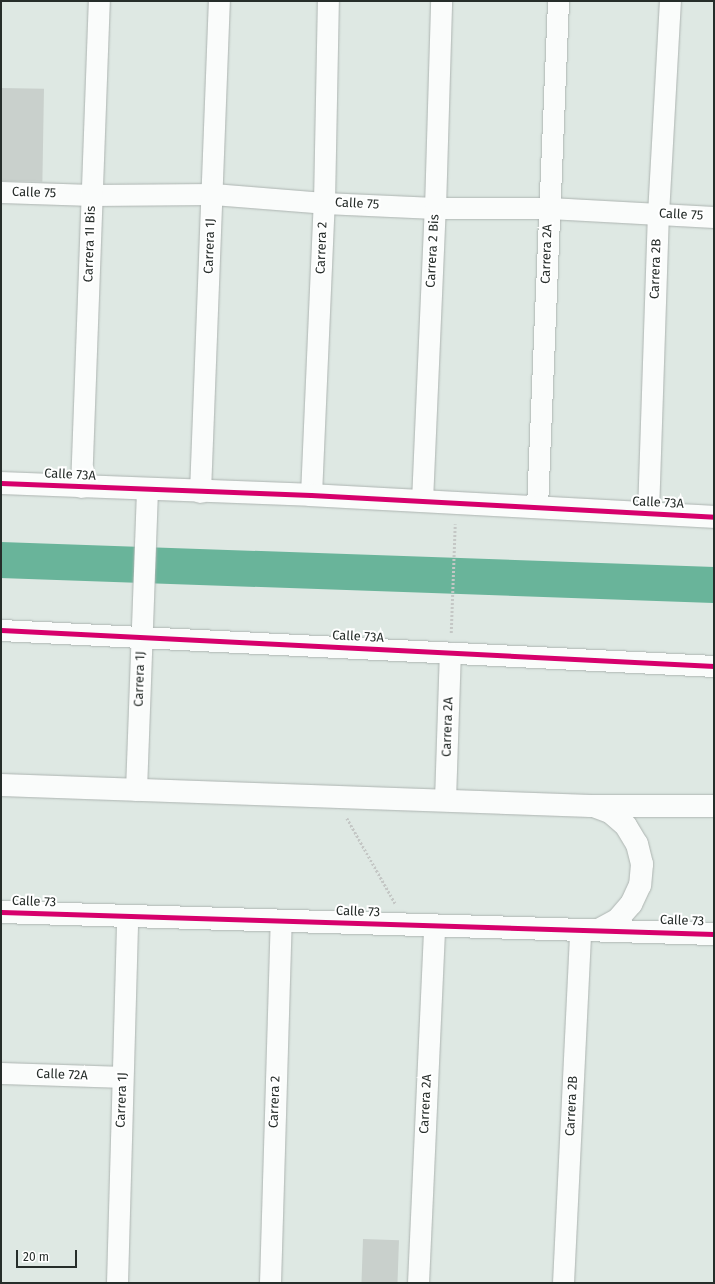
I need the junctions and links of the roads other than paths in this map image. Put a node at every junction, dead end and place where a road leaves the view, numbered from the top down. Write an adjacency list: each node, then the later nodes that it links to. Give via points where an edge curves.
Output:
1 (99, 1): 9 (street, Carrera 1I Bis)
2 (219, 1): 8 (street, Carrera 1J)
3 (328, 1): 10 (street, Carrera 2)
4 (441, 1): 11 (street, Carrera 2 Bis)
5 (558, 1): 12 (street, Carrera 2A)
6 (670, 1): 13 (street, Carrera 2B)
7 (1, 192): 9 (street, Calle 75)
8 (213, 194): 9 (street, Calle 75); 10 (street, Calle 75); 18 (street, Carrera 1J)
9 (92, 195): 16 (street, Carrera 1I Bis)
10 (324, 202): 11 (street, Calle 75); 19 (street, Carrera 2)
11 (435, 208): 12 (street, Calle 75); 20 (street, Carrera 2 Bis)
12 (549, 208): 13 (street, Calle 75); 21 (street, Carrera 2A)
13 (658, 214): 14 (street, Calle 75); 22 (street, Carrera 2B)
14 (714, 217)
15 (1, 483): 16 (main road, Calle 73A)
16 (81, 487): 17 (main road, Calle 73A)
17 (147, 490): 18 (main road, Calle 73A); 25 (street, Carrera 1J)
18 (200, 492): 19 (main road, Calle 73A)
19 (311, 495): 20 (main road, Calle 73A)
20 (422, 501): 21 (main road, Calle 73A)
21 (536, 507): 22 (main road, Calle 73A)
22 (648, 514): 23 (main road, Calle 73A)
23 (714, 517)
24 (1, 630): 25 (street, Calle 73A)
25 (142, 638): 26 (street, Calle 73A); 29 (street, Carrera 1J)
26 (450, 653): 27 (street, Calle 73A); 30 (street, Carrera 2A)
27 (714, 666)
28 (1, 785): 29 (main road)
29 (136, 790): 30 (main road)
30 (445, 800): 31 (main road)
31 (591, 806): 32 (main road); 37 (main road, via 610,812 626,826 637,844 642,864 640,885 631,904 617,920)
32 (714, 806)
33 (1, 912): 34 (main road, Calle 73)
34 (127, 917): 35 (main road, Calle 73); 40 (street, Carrera 1J)
35 (281, 921): 36 (main road, Calle 73); 42 (street, Carrera 2)
36 (434, 925): 37 (main road, Calle 73); 43 (street, Carrera 2A)
37 (589, 930): 38 (main road, Calle 73); 44 (street, Carrera 2B)
38 (714, 934)
39 (1, 1073): 40 (street, Calle 72A)
40 (122, 1077): 41 (street, Carrera 1J)
41 (117, 1283)
42 (270, 1283)
43 (418, 1283)
44 (564, 1283)

